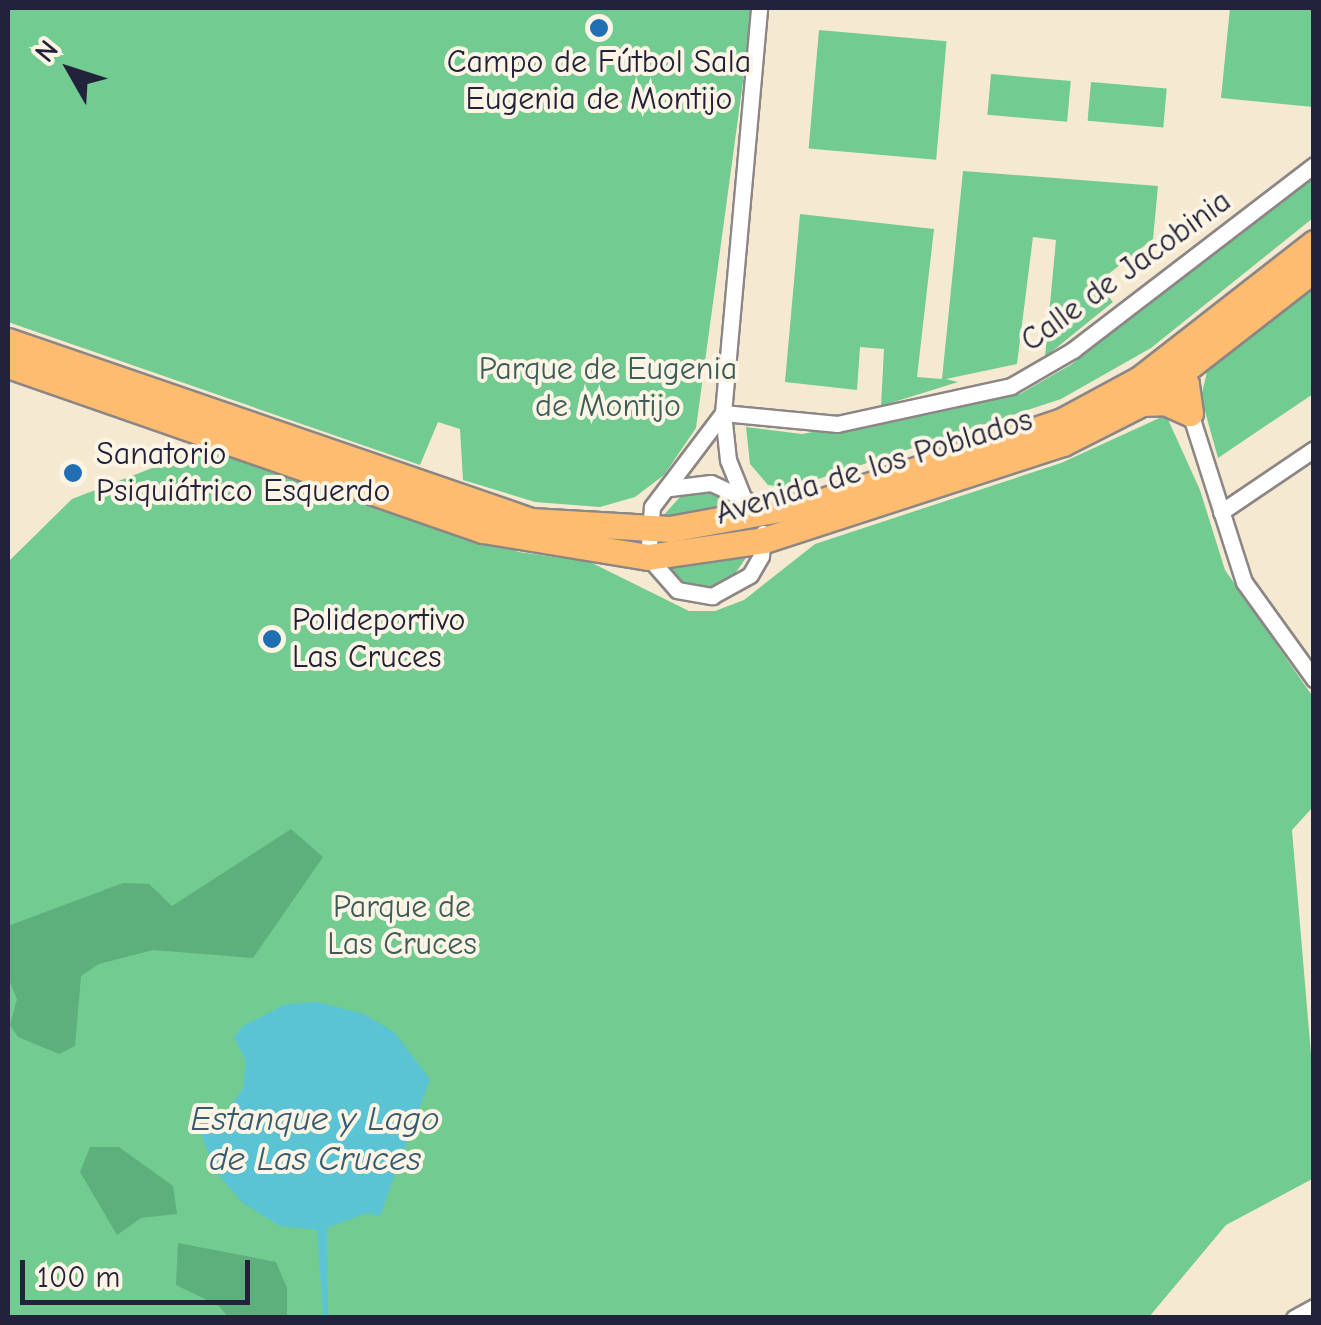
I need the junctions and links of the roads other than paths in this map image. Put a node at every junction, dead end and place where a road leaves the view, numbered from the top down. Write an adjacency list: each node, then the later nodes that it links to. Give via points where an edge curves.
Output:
1 (759, 8): 10 (street)
2 (1314, 166): 10 (street, Calle de Jacobinia, via 1074,350 1012,386 837,424)
3 (1314, 243): 8 (main road, Avenida de los Poblados)
4 (1314, 269): 7 (main road)
5 (8, 342): 15 (main road, Avenida de los Poblados, via 518,517)
6 (8, 365): 16 (main road, Avenida de los Poblados, via 483,530)
7 (1180, 376): 8 (main road); 9 (main road)
8 (1141, 391): 9 (main road); 14 (main road, Avenida de los Poblados, via 1007,442)
9 (1190, 413): 13 (street)
10 (723, 414): 12 (street); 14 (street, via 728,460)
11 (1314, 449): 13 (street)
12 (670, 488): 14 (street, via 710,483); 15 (street, via 652,507)
13 (1221, 512): 17 (street, via 1244,582)
14 (755, 518): 15 (main road, Avenida de los Poblados); 16 (main road, Avenida de los Poblados); 16 (street, via 744,581 712,596 677,590)
15 (646, 530): 16 (street)
16 (648, 557)
17 (1314, 678)
18 (1314, 1307): 19 (street)
19 (1294, 1318)

